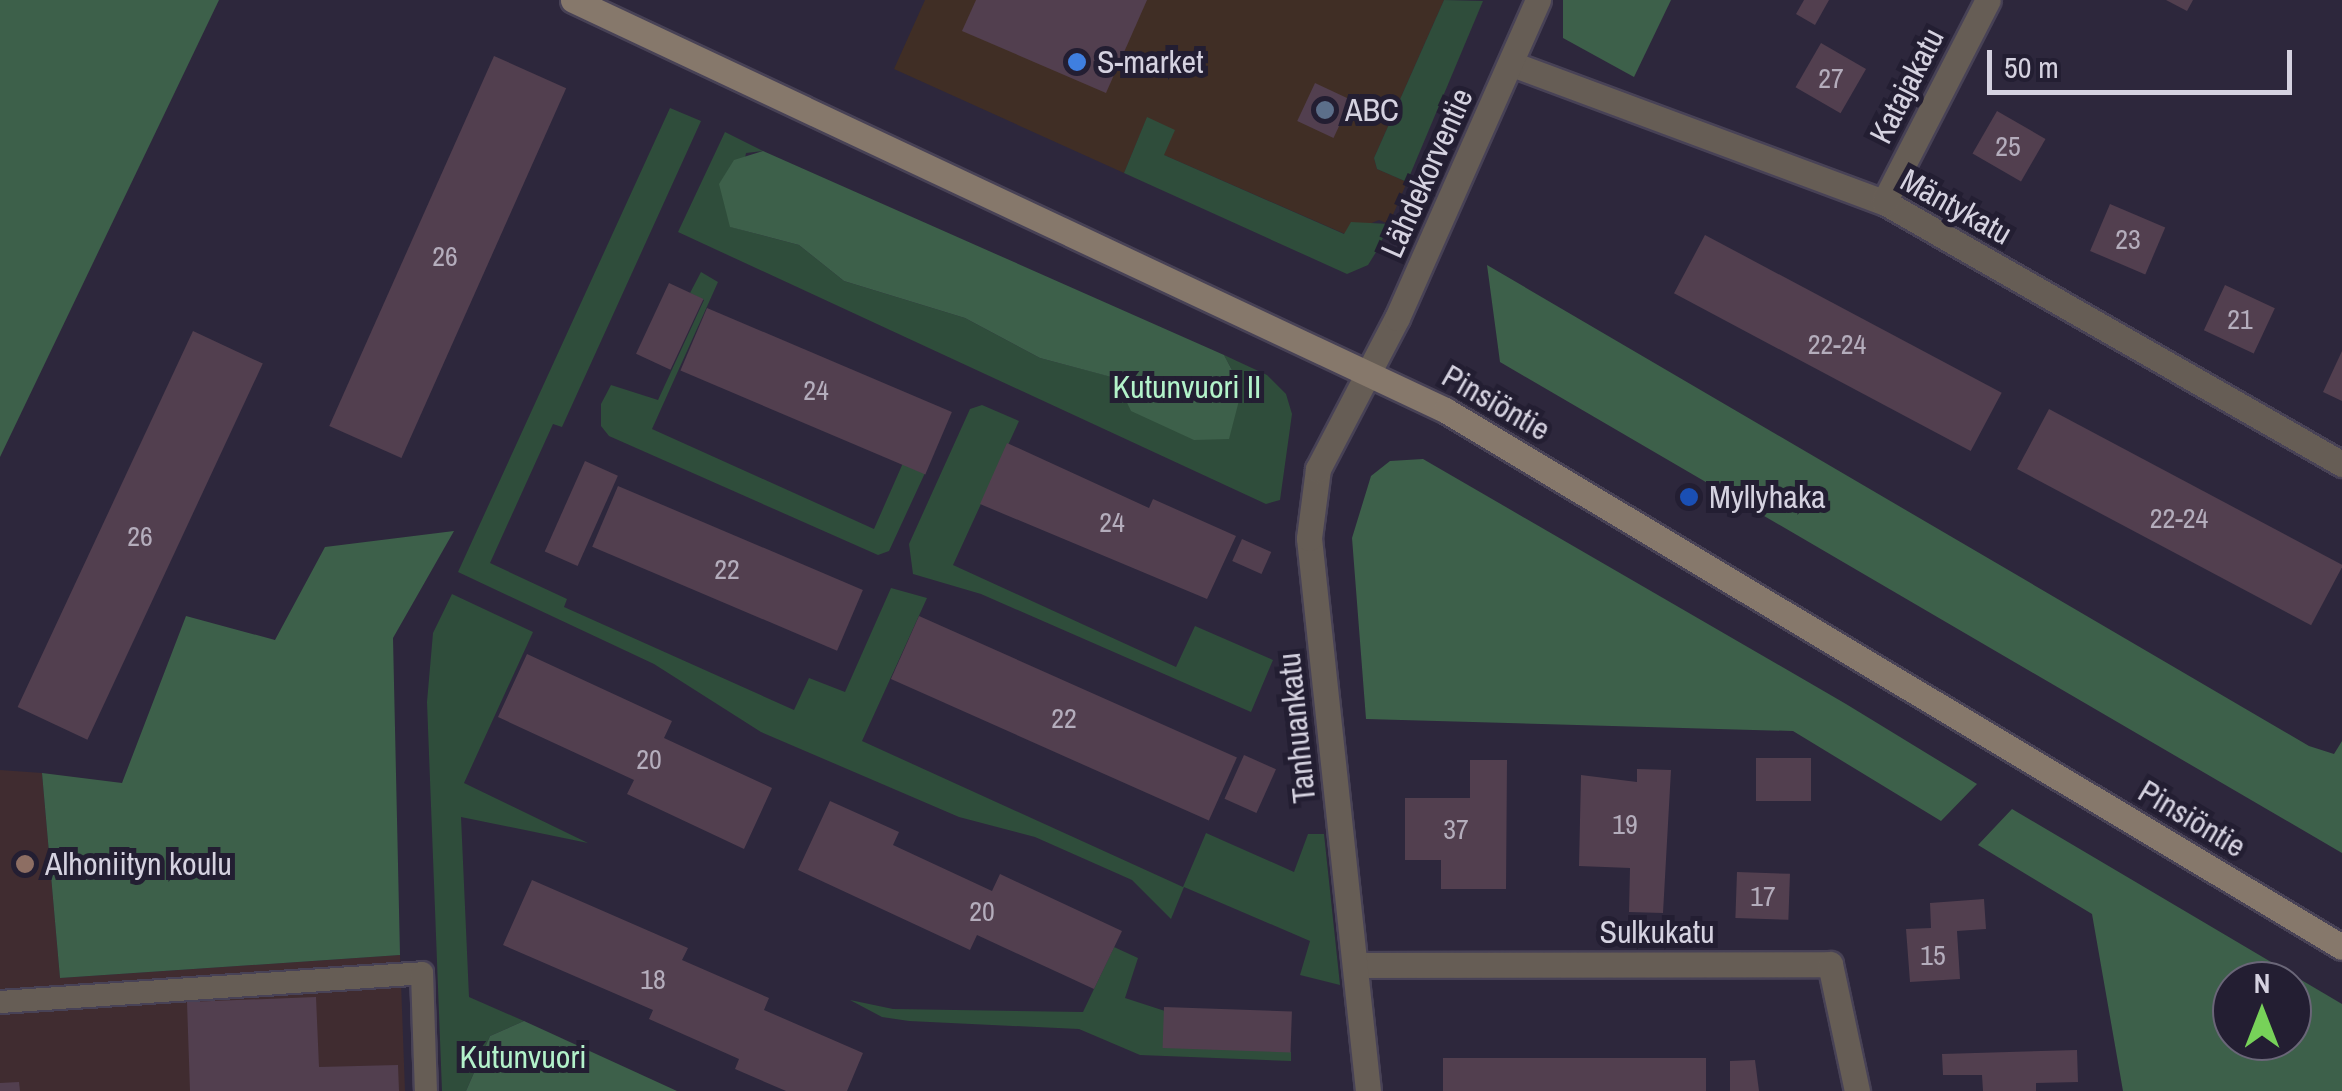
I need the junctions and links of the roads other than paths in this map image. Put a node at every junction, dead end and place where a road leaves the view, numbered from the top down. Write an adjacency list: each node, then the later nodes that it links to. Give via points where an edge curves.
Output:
1 (573, 0): 6 (main road, Pinsiöntie)
2 (1538, 0): 4 (street, Lähdekorventie)
3 (1988, 0): 5 (street, Katajakatu)
4 (1512, 64): 5 (street, Mäntykatu); 6 (street, Lähdekorventie)
5 (1884, 202): 7 (street, Mäntykatu)
6 (1370, 370): 8 (main road, Pinsiöntie); 9 (street, Tanhuankatu, via 1318,469 1309,538)
7 (2342, 464)
8 (2342, 947)
9 (1356, 965): 12 (street, Tanhuankatu); 13 (street, Sulkukatu, via 1830,964)
10 (0, 1002): 11 (lane, via 422,972)
11 (426, 1091)
12 (1368, 1091)
13 (1857, 1091)

